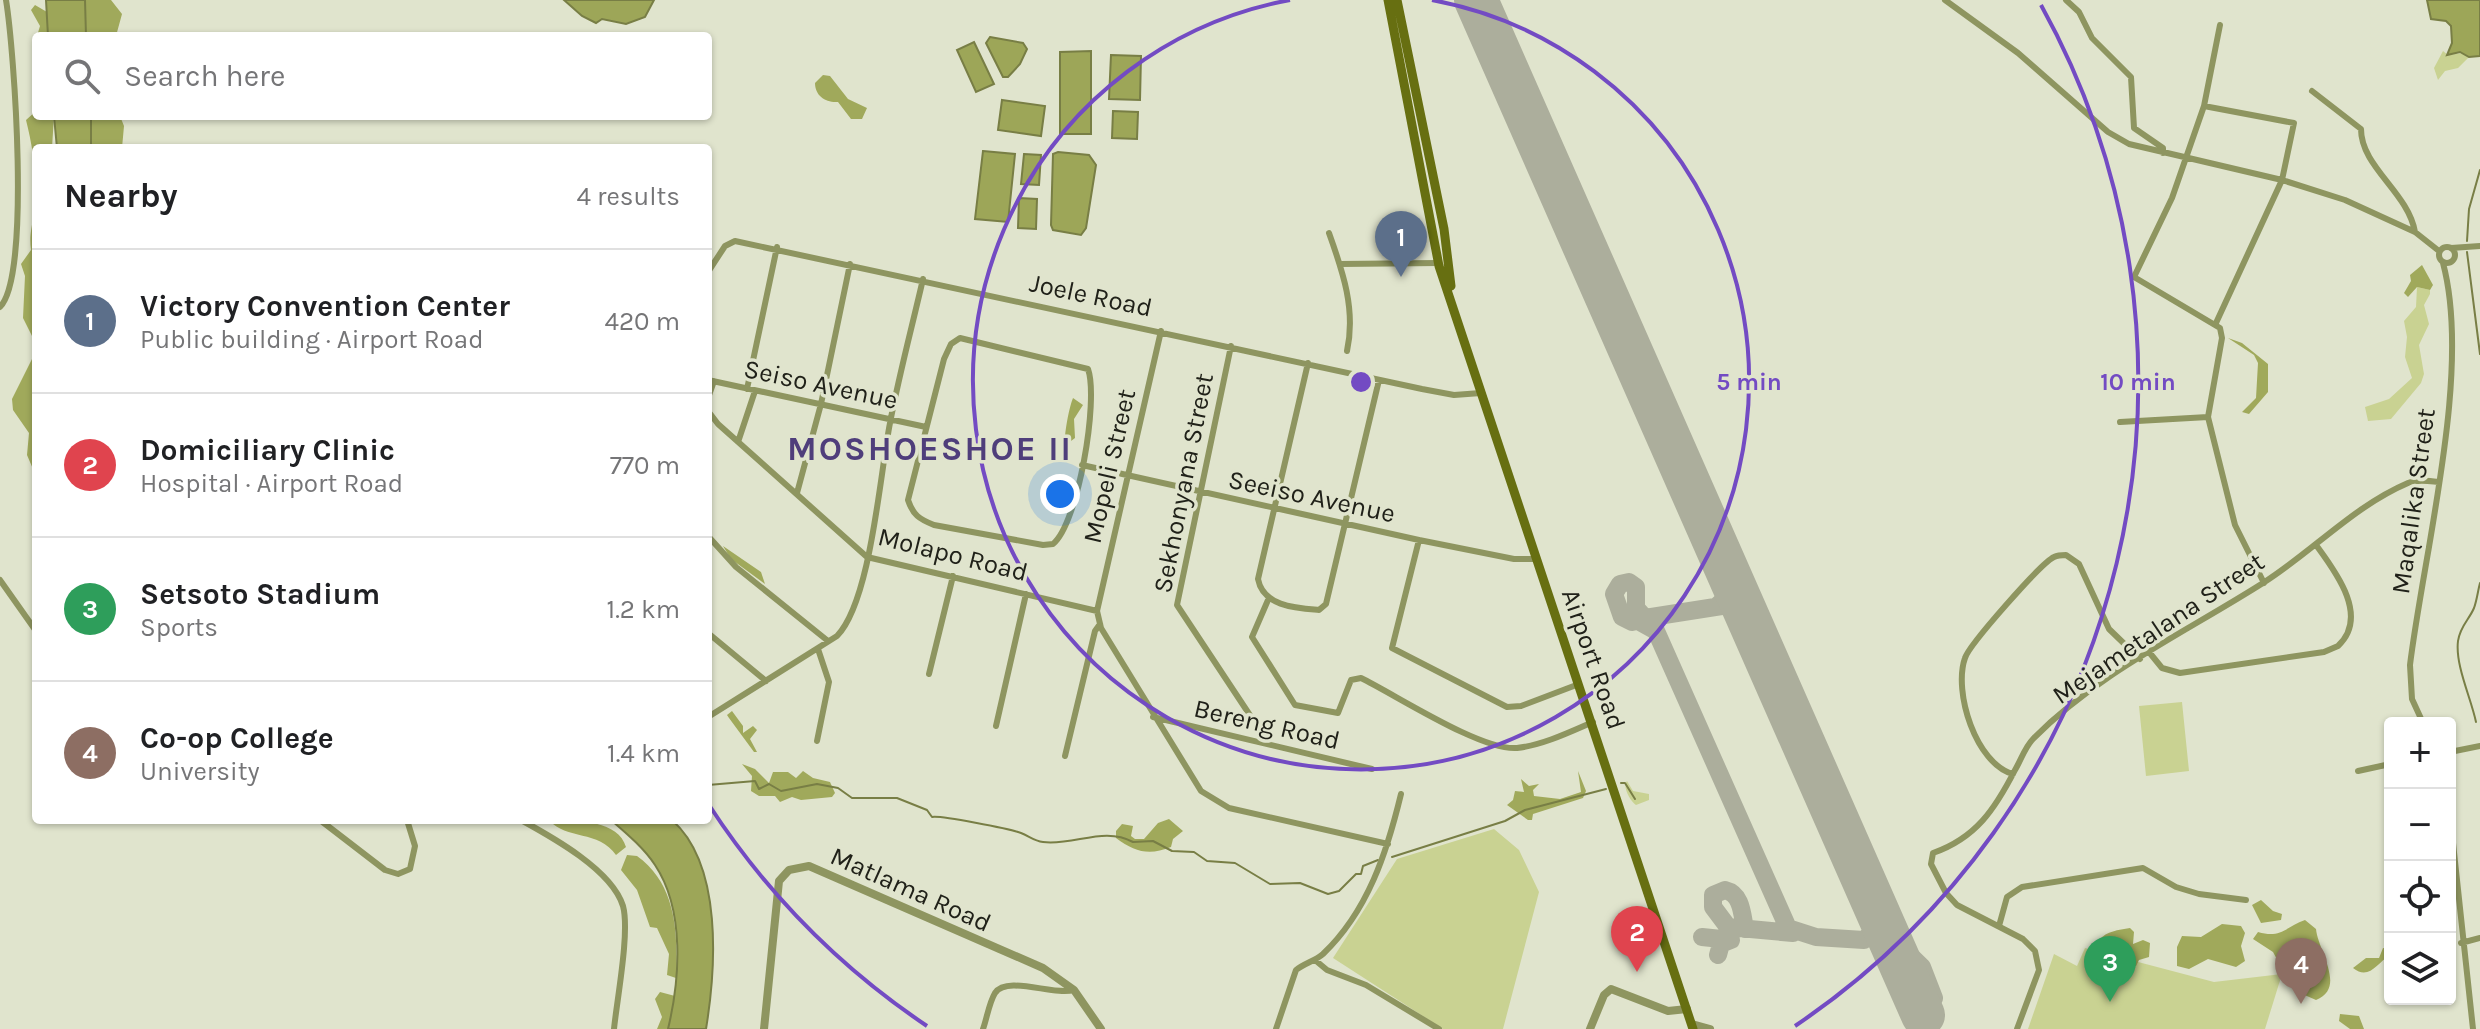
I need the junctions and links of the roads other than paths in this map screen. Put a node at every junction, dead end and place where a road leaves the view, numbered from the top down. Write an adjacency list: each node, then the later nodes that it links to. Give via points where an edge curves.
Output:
1 (6, 0): 27 (street, via 17,171 13,280)
2 (1388, 0): 20 (main road, Airport Road)
3 (1397, 0): 28 (main road, Airport Road)
4 (1945, 0): 9 (street, via 2018,53 2108,132)
5 (2066, 0): 9 (street, via 2092,38 2131,77 2134,128)
6 (2220, 25): 8 (street)
7 (2312, 91): 12 (street, via 2361,129 2361,147 2406,207)
8 (2204, 106): 10 (street); 11 (street, via 2294,123)
9 (2163, 153): 10 (street)
10 (2186, 158): 11 (street); 29 (street, via 2134,277)
11 (2282, 180): 12 (street, via 2345,200); 29 (street)
12 (2415, 232): 18 (street)
13 (1329, 233): 23 (street)
14 (2480, 246): 16 (street)
15 (777, 247): 22 (street, Joele Road); 24 (street, Joele Road, via 730,242); 36 (street)
16 (2466, 247): 17 (street); 19 (street)
17 (2451, 248): 18 (street); 19 (street)
18 (2439, 251): 21 (street, Maqalika Street)
19 (2453, 259): 21 (street); 26 (street, Maqalika Street)
20 (1438, 263): 23 (street); 28 (main road, Airport Road)
21 (2443, 263): 26 (street, Maqalika Street)
22 (850, 264): 25 (street, Joele Road); 38 (street)
23 (1340, 264): 32 (street, via 1353,326)
24 (712, 267)
25 (923, 279): 30 (street, Joele Road); 41 (street)
26 (2448, 283): 47 (street, Maqalika Street, via 2450,359)
27 (0, 307)
28 (1455, 309): 37 (main road, Airport Road)
29 (2216, 323): 40 (street, via 2222,338)
30 (1161, 331): 31 (street, Joele Road); 46 (street, Mopeli Street)
31 (1231, 346): 33 (street, Joele Road); 49 (street, Sekhonyana Street)
32 (1347, 351)
33 (1308, 363): 34 (street, Joele Road); 50 (street)
34 (1379, 380): 37 (street, Joele Road, via 1454,395); 51 (street)
35 (712, 381): 36 (street, Seiso Avenue)
36 (751, 390): 38 (street, Seiso Avenue); 44 (street)
37 (1481, 393): 56 (main road, Airport Road)
38 (821, 404): 41 (street, Seiso Avenue); 48 (street)
39 (712, 415): 44 (street, Molapo Road)
40 (2208, 417): 42 (street); 59 (street, via 2235,525)
41 (890, 421): 43 (street, Seiso Avenue); 55 (street)
42 (2120, 422)
43 (926, 427): 45 (street, Seiso Avenue, via 908,500 918,519 934,525 1053,544 1065,529); 45 (street, Seiso Avenue, via 944,359 960,338 1074,363 1088,369 1093,382)
44 (738, 442): 48 (street, Molapo Road)
45 (1082, 465): 46 (street, Seeiso Avenue)
46 (1128, 473): 49 (street, Seeiso Avenue); 62 (street, Mopeli Street)
47 (2438, 482): 54 (street, Mejametalana Street, via 2408,483); 75 (street, Maqalika Street, via 2410,665 2412,699)
48 (797, 493): 55 (street, Molapo Road)
49 (1203, 493): 50 (street, Seeiso Avenue); 79 (street, Sekhonyana Street, via 1177,605)
50 (1274, 507): 51 (street, Seeiso Avenue); 61 (street, via 1258,579)
51 (1347, 524): 53 (street, Seeiso Avenue); 61 (street, via 1326,604 1319,610)
52 (712, 540): 66 (street, via 736,567)
53 (1419, 540): 56 (street, Seeiso Avenue); 72 (street, via 1392,648 1507,707)
54 (2316, 545): 59 (street, Mejametalana Street); 68 (street, via 2346,592 2350,623 2338,646 2180,673 2162,668)
55 (867, 557): 57 (street, Molapo Road); 66 (street, via 848,619)
56 (1535, 559): 72 (main road, Airport Road)
57 (953, 576): 60 (street, Molapo Road); 70 (street)
58 (0, 580): 64 (street)
59 (2264, 583): 68 (street, Mejametalana Street)
60 (1026, 594): 62 (street, Molapo Road); 77 (street)
61 (1268, 600): 76 (street, via 1252,637 1295,705 1338,713 1351,680 1361,678 1476,738 1506,747 1539,742)
62 (1097, 611): 63 (street)
63 (1100, 624): 74 (street); 82 (street)
64 (32, 625)
65 (712, 636): 71 (street)
66 (828, 641): 67 (street)
67 (818, 649): 71 (street); 78 (street, via 829,682)
68 (2149, 652): 69 (street, Mejametalana Street)
69 (2140, 659): 86 (street, Mejametalana Street, via 2031,741); 86 (street, via 2104,621 2079,564 2066,555 2049,561 1984,631 1962,668 1972,734 1997,764)
70 (929, 674)
71 (766, 681): 73 (street)
72 (1580, 683): 76 (main road, Airport Road)
73 (712, 715)
74 (1153, 717): 79 (street, Bereng Road); 91 (street, via 1192,780 1211,799 1229,808)
75 (2420, 717)
76 (1593, 722): 100 (main road, Airport Road)
77 (996, 726)
78 (817, 741)
79 (1269, 744): 84 (street, Bereng Road)
80 (2480, 746): 81 (street)
81 (2456, 751)
82 (1065, 756)
83 (2384, 765): 85 (street)
84 (1372, 769)
85 (2358, 771)
86 (2013, 774): 94 (street, Mejametalana Street, via 1983,824 1930,859 1951,900)
87 (1401, 794): 91 (street)
88 (325, 824): 89 (street, via 385,870 398,874 410,869 415,855)
89 (408, 824)
90 (528, 824): 102 (street, via 600,874 623,907)
91 (1388, 844): 98 (street, via 1361,903)
92 (2454, 861): 96 (street)
93 (2246, 900): 94 (street, via 2176,887 2143,868 2022,887 2007,897)
94 (1999, 926): 110 (street, Mejametalana Street, via 2030,944 2039,963)
95 (2480, 938): 96 (street); 97 (street)
96 (2461, 943): 111 (street)
97 (2480, 947)
98 (1315, 960): 106 (street, via 1296,970); 107 (street)
99 (1074, 990): 103 (street, Matlama Road, via 1032,963 828,873 798,867 779,881); 104 (street, via 1063,994 1001,987); 105 (street, Matlama Road)
100 (1687, 1009): 101 (main road, Airport Road); 108 (street, via 1668,1011 1611,989)
101 (1692, 1027): 109 (street)
102 (614, 1029)
103 (764, 1029)
104 (983, 1029)
105 (1101, 1029)
106 (1276, 1029)
107 (1439, 1029)
108 (1590, 1029)
109 (1710, 1029)
110 (2017, 1029)
111 (2473, 1029)

